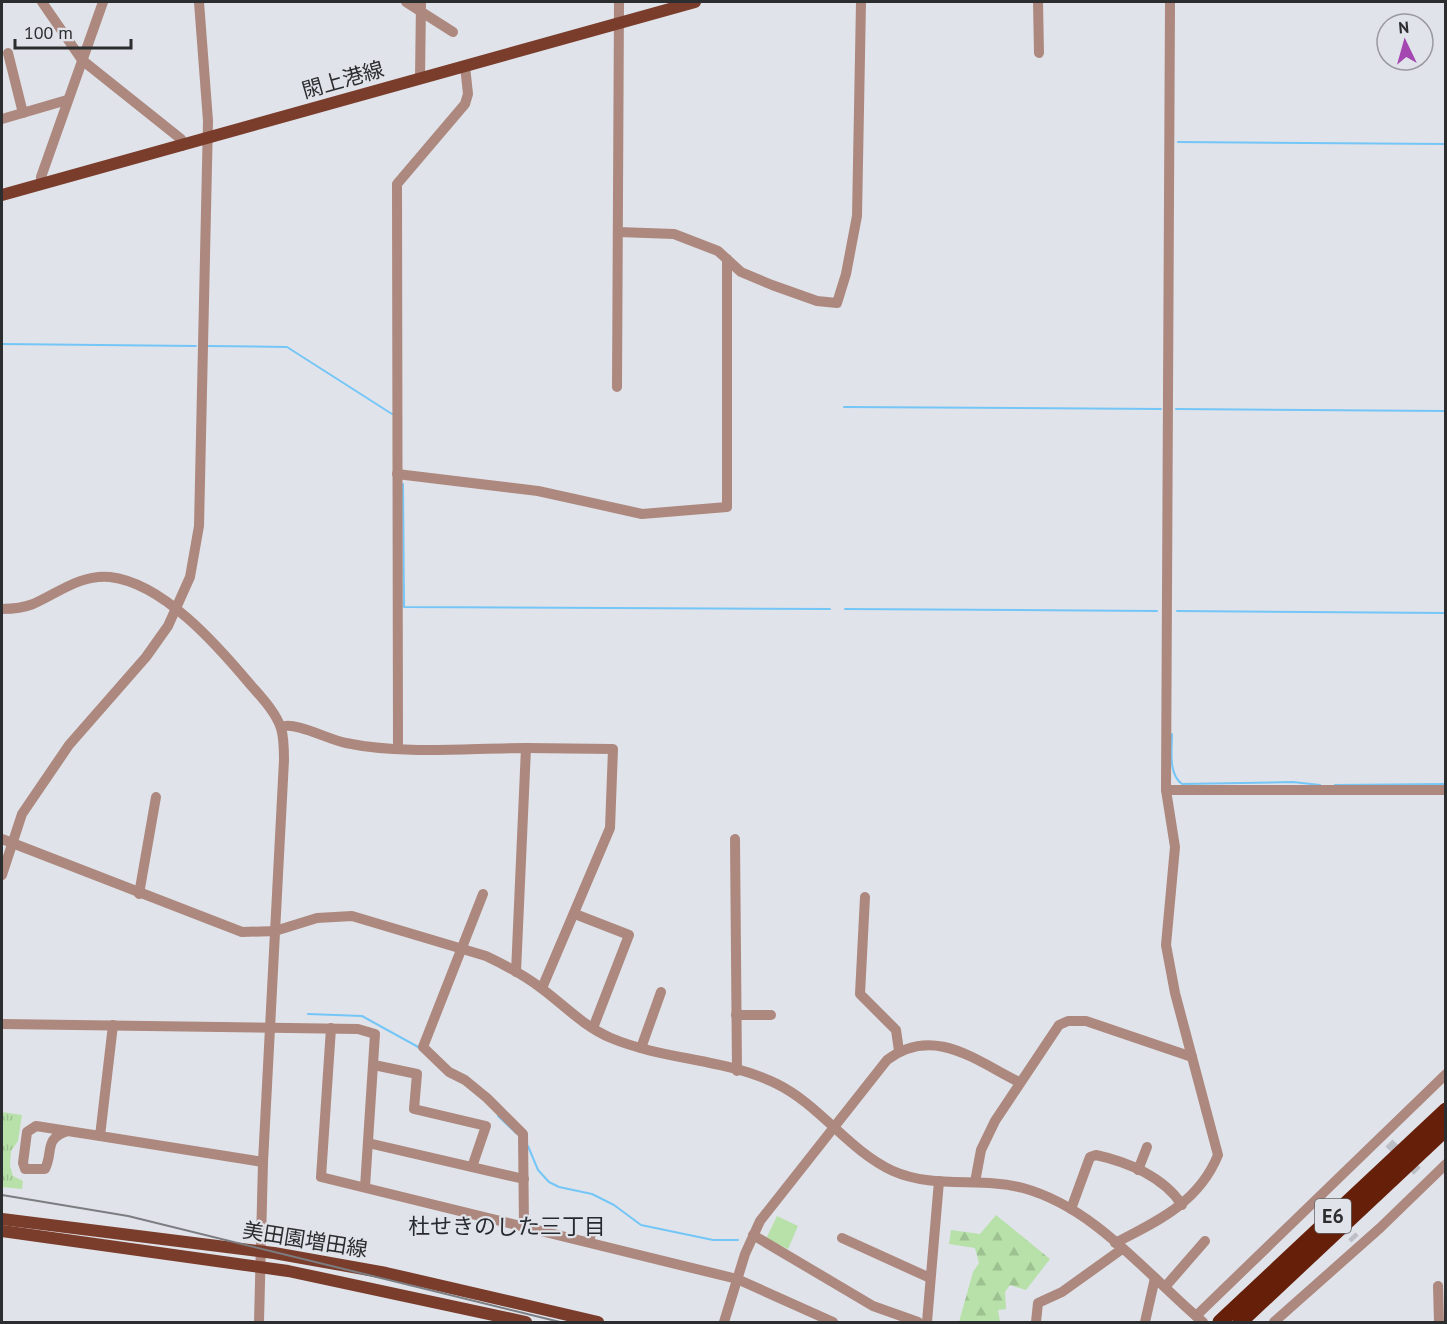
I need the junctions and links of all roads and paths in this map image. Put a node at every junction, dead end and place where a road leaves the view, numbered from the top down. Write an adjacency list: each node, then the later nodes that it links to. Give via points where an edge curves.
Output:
1 (42, 2): 15 (street)
2 (103, 2): 15 (street)
3 (199, 2): 23 (street)
4 (406, 2): 10 (street)
5 (619, 2): 11 (street)
6 (695, 2): 11 (main road, 閖上港線)
7 (861, 2): 28 (street, via 857,216 837,303 817,301 772,285 741,272)
8 (1038, 2): 14 (street)
9 (1170, 2): 36 (street)
10 (421, 6): 12 (street); 19 (street)
11 (620, 22): 16 (main road, 閖上港線); 27 (street)
12 (453, 32)
13 (8, 53): 17 (street)
14 (1039, 53)
15 (81, 60): 20 (street); 24 (street, via 181,139)
16 (465, 66): 19 (main road, 閖上港線); 30 (street, via 465,104 397,184)
17 (13, 74): 18 (street); 21 (street)
18 (2, 77)
19 (420, 78): 23 (main road, 閖上港線)
20 (67, 100): 21 (street); 25 (street, via 40,177)
21 (23, 113): 22 (street)
22 (2, 119)
23 (208, 138): 24 (main road, 閖上港線); 32 (street, via 200,526 190,577)
24 (182, 146): 25 (main road, 閖上港線)
25 (42, 184): 26 (main road, 閖上港線)
26 (2, 195)
27 (618, 232): 28 (street, via 674,234 718,251); 29 (street)
28 (727, 259): 30 (street, via 727,507 642,514 538,491)
29 (617, 387)
30 (397, 474): 35 (street)
31 (2, 609): 32 (street, via 32,605 92,577 110,577 149,591)
32 (176, 609): 33 (street, via 232,663 273,711); 40 (street, via 146,657 69,745)
33 (281, 728): 35 (street, via 294,726 344,743); 46 (street, via 284,760)
34 (526, 748): 35 (street); 45 (street, via 613,749 610,828); 48 (street)
35 (398, 749)
36 (1166, 790): 37 (street); 60 (street, via 1175,847 1166,945 1174,993)
37 (1446, 790)
38 (156, 797): 42 (street)
39 (735, 839): 51 (street)
40 (6, 841): 41 (street); 42 (street)
41 (2, 875)
42 (139, 894): 46 (street, via 226,928 258,934)
43 (483, 894): 47 (street)
44 (865, 897): 59 (street, via 860,994 896,1030)
45 (575, 914): 49 (street); 57 (street, via 629,934)
46 (275, 932): 47 (street, via 317,918 352,916); 55 (street)
47 (463, 949): 48 (street); 78 (street, via 423,1047 448,1072 471,1084 523,1134)
48 (516, 972): 49 (street)
49 (542, 988): 57 (street)
50 (661, 992): 58 (street)
51 (736, 1015): 52 (street); 62 (street)
52 (771, 1015)
53 (2, 1024): 54 (street)
54 (113, 1025): 55 (street); 70 (street)
55 (270, 1027): 56 (street); 74 (street)
56 (331, 1028): 61 (street, via 375,1034); 81 (street, via 321,1177)
57 (593, 1028): 58 (street)
58 (640, 1048): 62 (street)
59 (899, 1051): 64 (street, via 927,1043 946,1046); 66 (street, via 882,1066)
60 (1192, 1057): 64 (street, via 1073,1020 1055,1029); 82 (street, via 1218,1155 1207,1178)
61 (374, 1065): 72 (street); 76 (street, via 417,1074 414,1109 486,1126)
62 (737, 1071): 66 (street, via 777,1084)
63 (1446, 1074): 100 (street)
64 (1019, 1082): 80 (street, via 981,1150)
65 (1446, 1110): 101 (highway, E6)
66 (834, 1127): 79 (street, via 892,1170); 88 (street, via 769,1207)
67 (1446, 1129): 111 (highway, E6)
68 (68, 1131): 69 (street, via 36,1126); 70 (street); 71 (street)
69 (27, 1132): 71 (street, via 44,1134); 71 (street, via 25,1169 45,1170)
70 (100, 1136): 74 (street)
71 (52, 1140)
72 (369, 1143): 76 (street); 81 (street)
73 (1147, 1147): 77 (street)
74 (263, 1162): 93 (street)
75 (1446, 1164): 112 (street, via 1423,1178)
76 (472, 1167): 78 (street)
77 (1138, 1170): 82 (street, via 1161,1182); 83 (street, via 1106,1157 1090,1157)
78 (524, 1179): 86 (street)
79 (939, 1180): 80 (street); 95 (street)
80 (975, 1182): 83 (street, via 1023,1188)
81 (365, 1187): 86 (street)
82 (1182, 1205): 92 (street)
83 (1071, 1209): 92 (street)
84 (2, 1219): 93 (main road, 美田園増田線)
85 (594, 1221): 91 (street)
86 (524, 1226): 91 (street)
87 (2, 1231): 94 (main road, 美田園増田線)
88 (753, 1235): 97 (street); 107 (street, via 873,1306)
89 (842, 1238): 95 (street)
90 (1205, 1241): 99 (street)
91 (589, 1242): 97 (street)
92 (1119, 1246): 96 (street); 109 (street, via 1062,1292 1038,1302)
93 (260, 1252): 94 (street); 104 (main road, 美田園増田線, via 386,1273)
94 (260, 1267): 102 (street); 103 (main road, 美田園増田線, via 422,1298)
95 (930, 1278): 108 (street)
96 (1155, 1278): 99 (street); 110 (street)
97 (737, 1279): 105 (street); 106 (street)
98 (1438, 1286): 113 (street)
99 (1165, 1287): 100 (street)
100 (1201, 1321)
101 (1220, 1322)
102 (259, 1323)
103 (526, 1323)
104 (598, 1323)
105 (724, 1323)
106 (833, 1323)
107 (918, 1323)
108 (927, 1323)
109 (1036, 1323)
110 (1145, 1323)
111 (1240, 1323)
112 (1274, 1323)
113 (1439, 1323)

